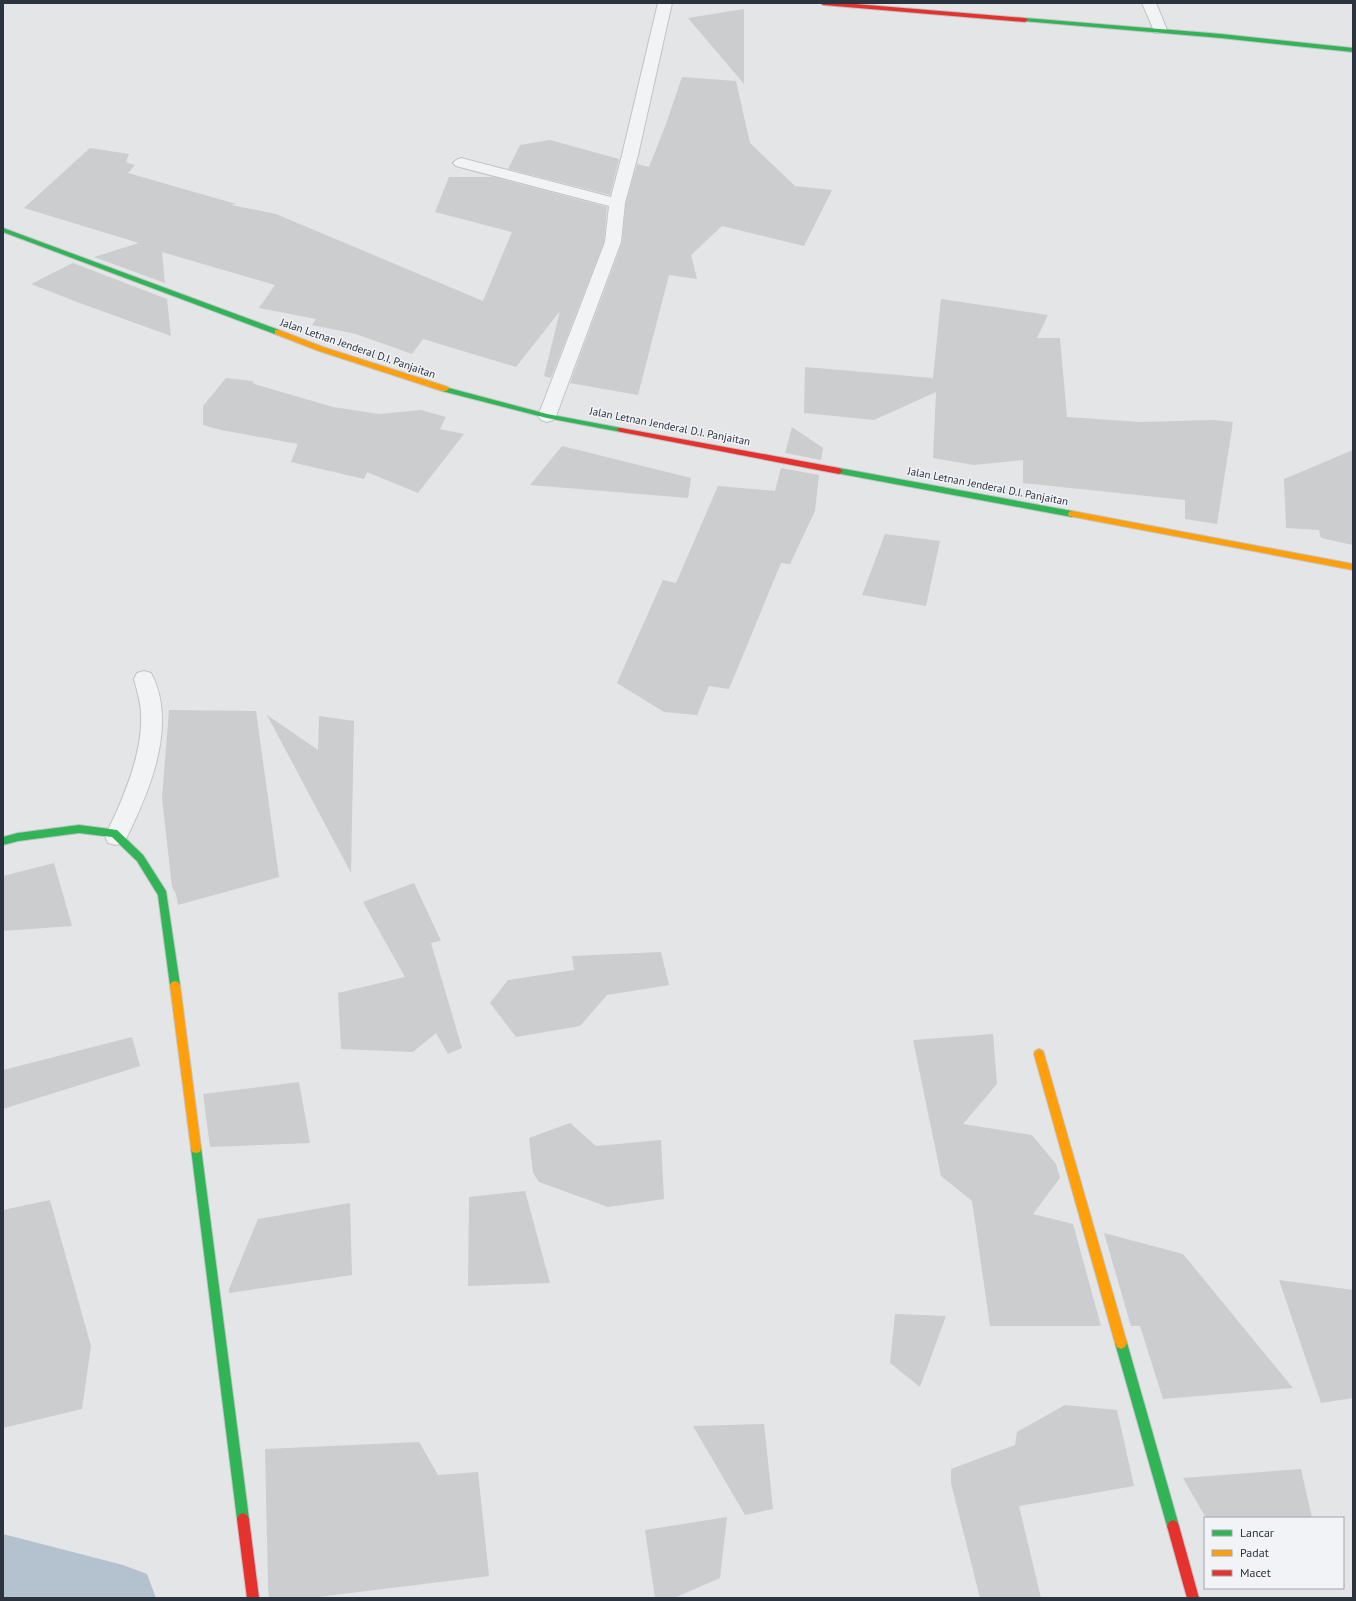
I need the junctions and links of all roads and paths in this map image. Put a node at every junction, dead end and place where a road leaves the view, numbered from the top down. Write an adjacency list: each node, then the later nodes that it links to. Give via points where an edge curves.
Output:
1 (665, 3): 7 (street)
2 (823, 3): 4 (street)
3 (1149, 3): 4 (street)
4 (1160, 30): 5 (street, via 1259,38)
5 (1353, 50)
6 (461, 163): 7 (street)
7 (617, 203): 9 (street, via 613,242)
8 (3, 230): 9 (street, Jalan Letnan Jenderal D.I. Panjaitan, via 321,349 427,384)
9 (547, 416): 10 (street, Jalan Letnan Jenderal D.I. Panjaitan)
10 (1353, 567)
11 (144, 679): 12 (street, via 152,717 150,742 126,815)
12 (116, 836): 13 (street, via 114,833 79,829); 15 (street, via 140,858 163,894)
13 (3, 841)
14 (1039, 1054): 16 (street)
15 (253, 1598)
16 (1194, 1598)

